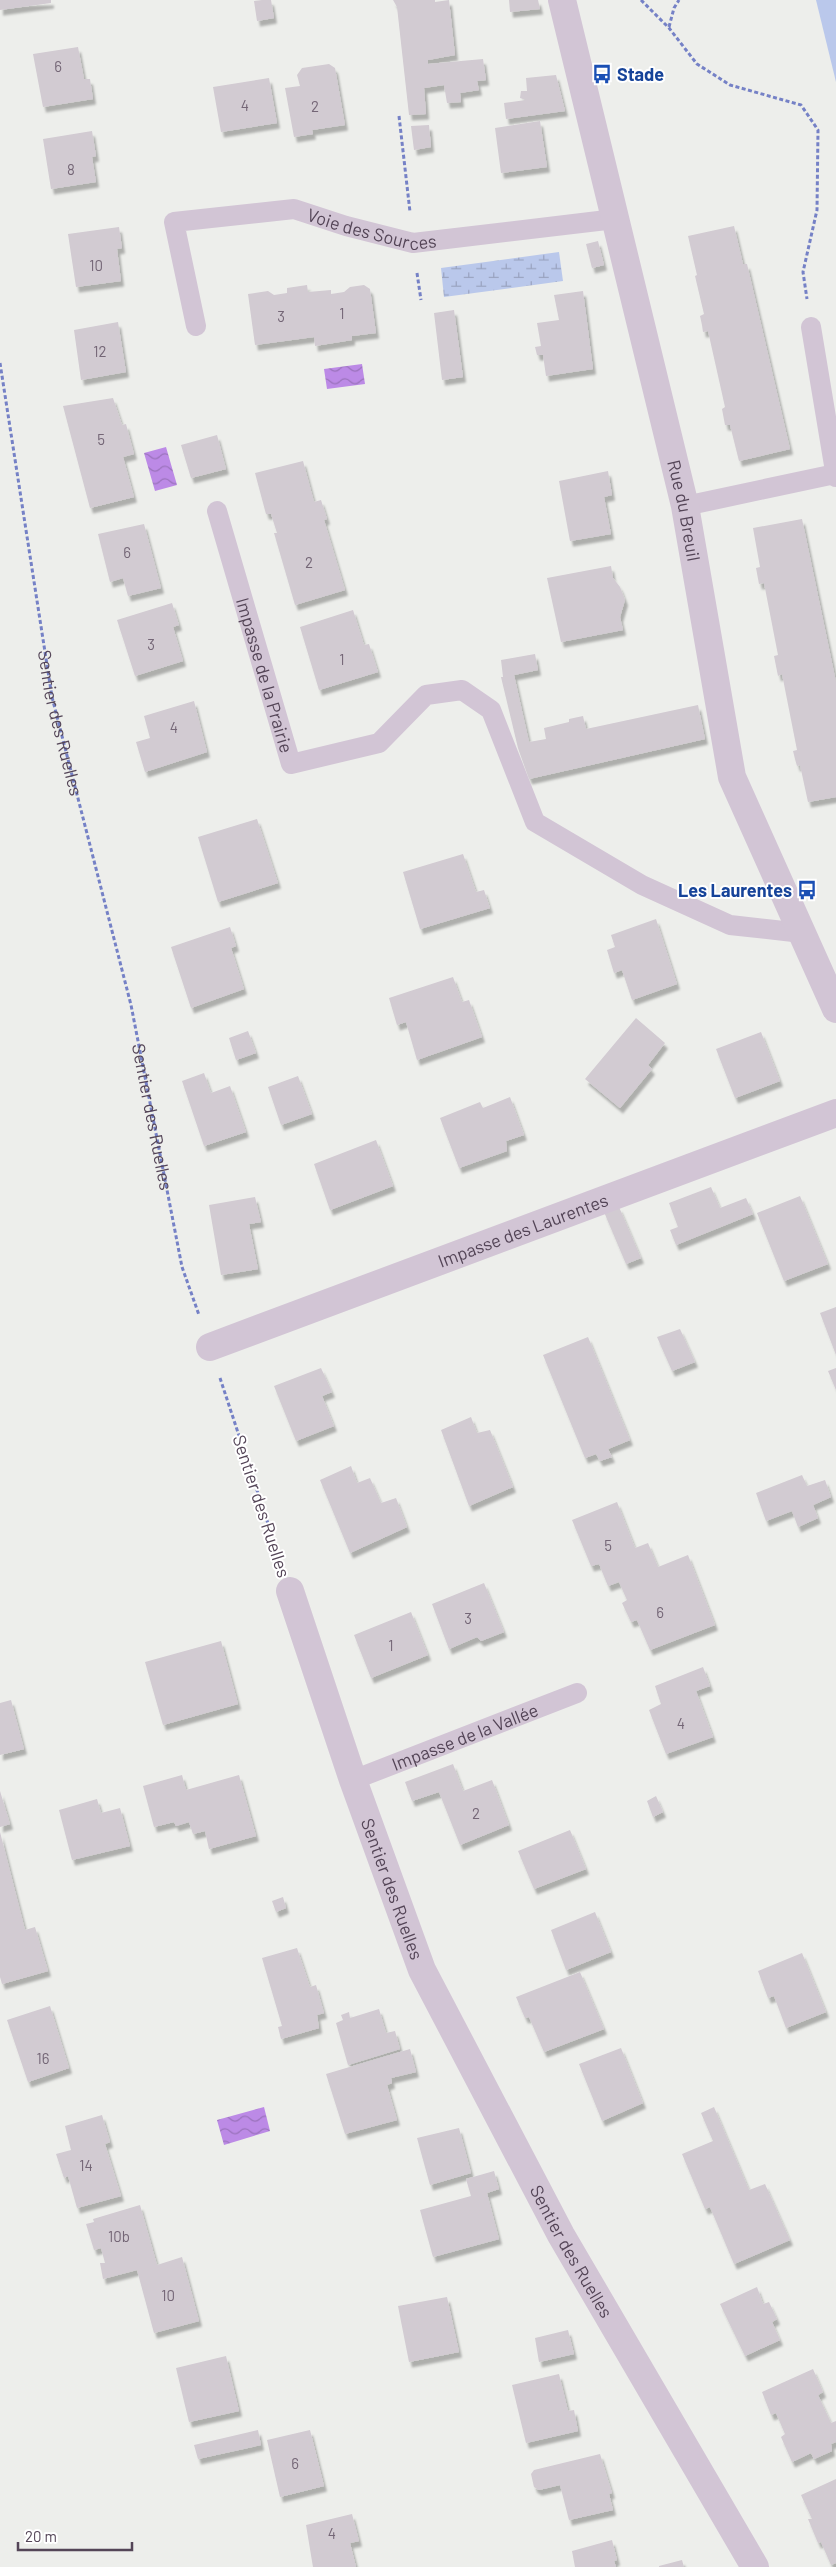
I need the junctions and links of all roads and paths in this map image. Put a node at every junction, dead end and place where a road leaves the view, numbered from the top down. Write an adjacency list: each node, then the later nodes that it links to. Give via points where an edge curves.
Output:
1 (562, 0): 6 (street, Rue du Breuil)
2 (641, 0): 4 (path)
3 (679, 0): 4 (path)
4 (669, 28): 10 (path, via 697,64 730,85 801,105 818,130 817,210 803,272)
5 (398, 116): 7 (path)
6 (615, 220): 7 (lane, Voie des Sources); 14 (street, Rue du Breuil)
7 (413, 243): 8 (path); 9 (lane, Voie des Sources, via 294,209 174,222)
8 (421, 300)
9 (196, 326)
10 (811, 327): 12 (lane)
11 (0, 363): 19 (path, Sentier des Ruelles, via 52,697 131,1005 182,1266)
12 (835, 474): 13 (lane); 14 (lane)
13 (836, 477)
14 (685, 506): 16 (street, Rue du Breuil, via 732,777)
15 (217, 511): 16 (lane, Impasse de la Prairie, via 291,764 379,743 426,695 462,690 491,710 535,822 642,885 730,925)
16 (802, 933): 17 (street, Rue du Breuil)
17 (836, 1008)
18 (836, 1113): 19 (street, Impasse des Laurentes)
19 (210, 1347): 20 (path, Sentier des Ruelles)
20 (290, 1591): 22 (street, Sentier des Ruelles)
21 (577, 1693): 22 (lane, Impasse de la Vallée)
22 (353, 1780): 23 (street, Sentier des Ruelles, via 422,1970 561,2235)
23 (755, 2567)

